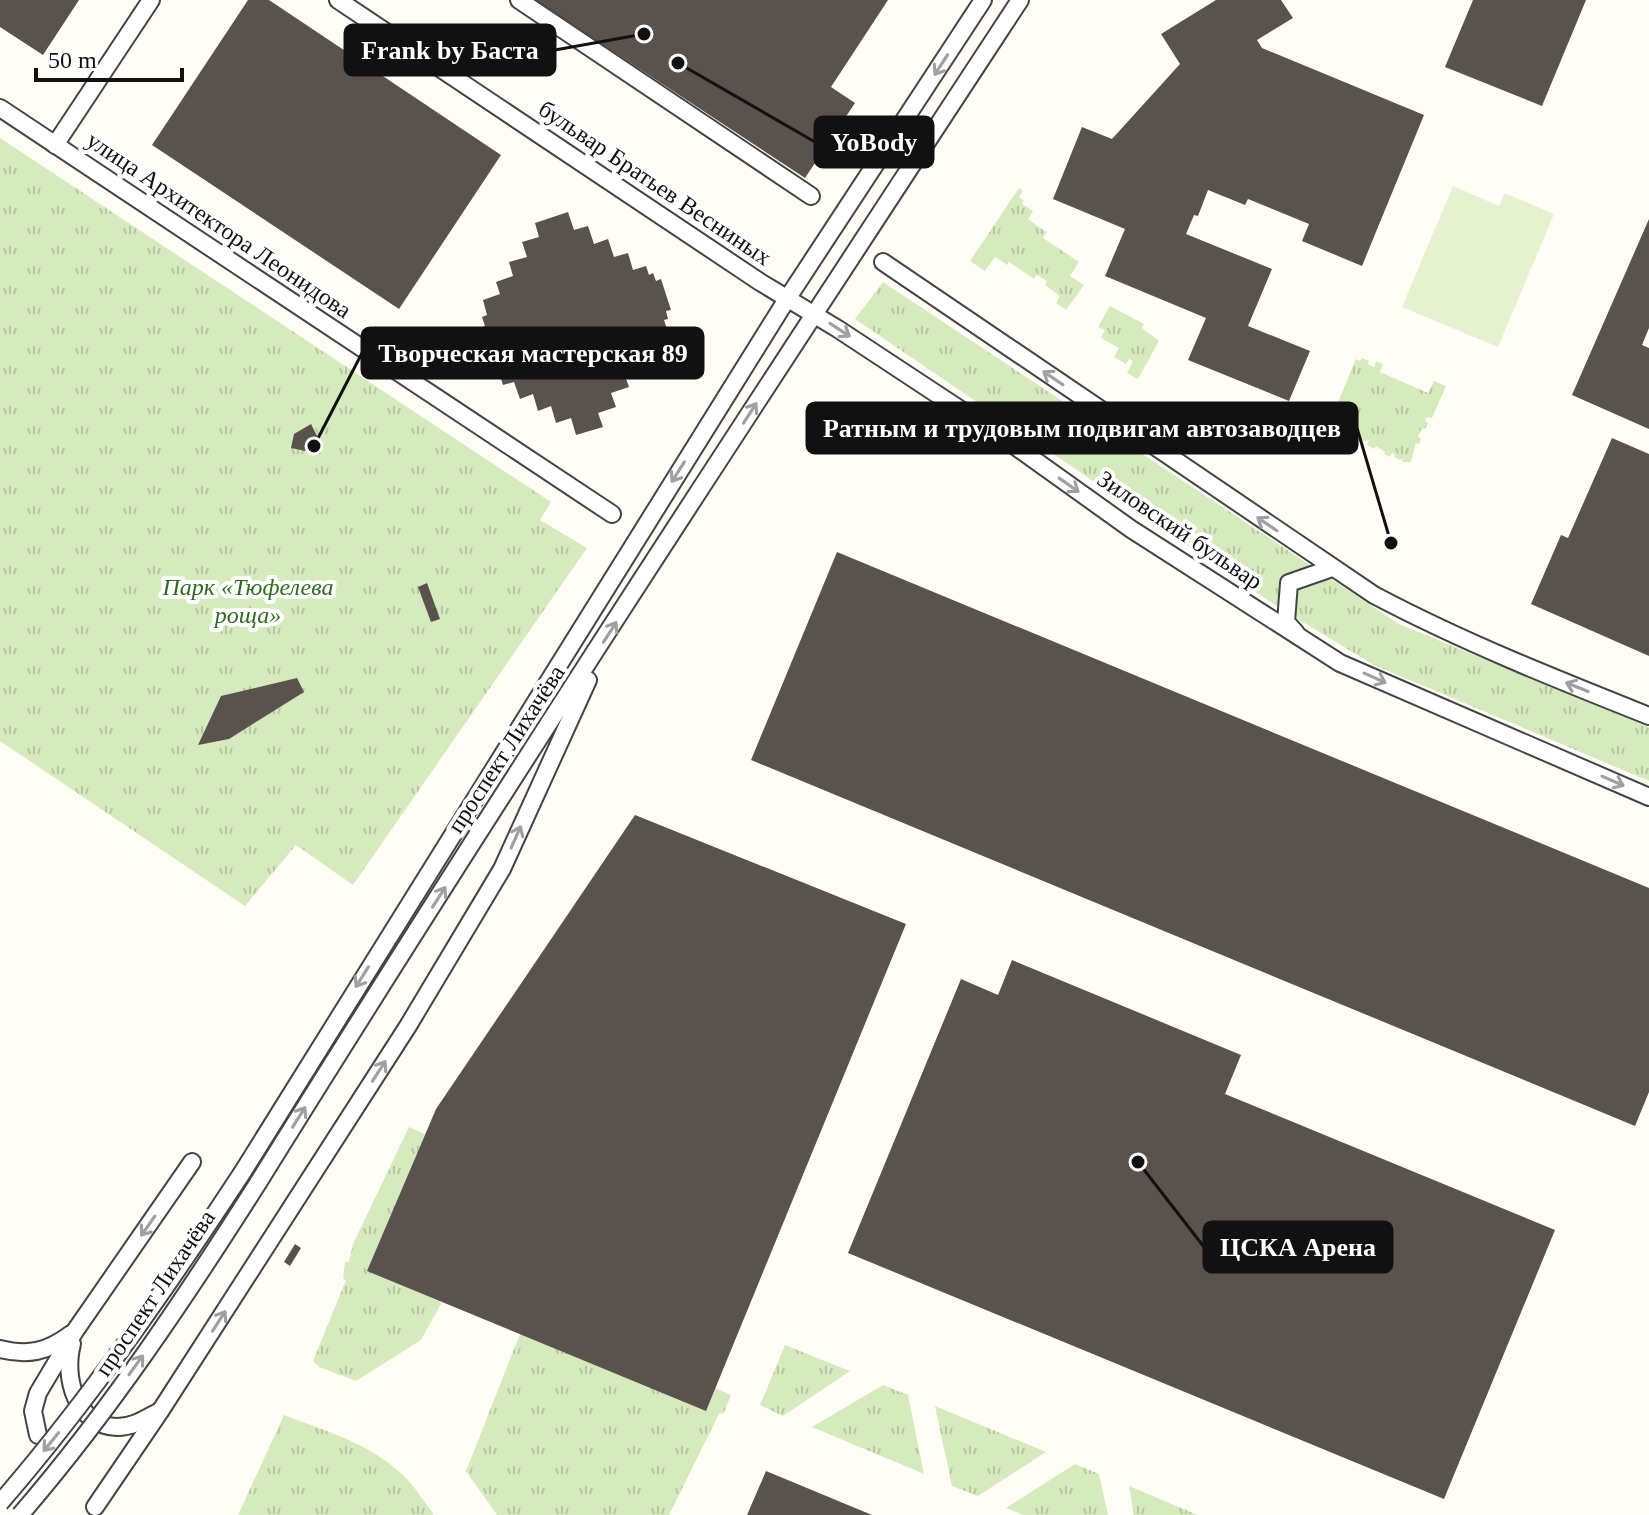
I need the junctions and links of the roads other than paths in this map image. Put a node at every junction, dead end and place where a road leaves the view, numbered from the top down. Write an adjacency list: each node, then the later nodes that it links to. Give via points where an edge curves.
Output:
1 (151, 0): 7 (street)
2 (338, 0): 10 (street, бульвар Братьев Весниных)
3 (519, 0): 8 (street)
4 (983, 0): 10 (street, проспект Лихачёва, one-way to 10)
5 (1020, 0): 11 (street, проспект Лихачёва)
6 (0, 108): 7 (street, улица Архитектора Леонидова)
7 (55, 145): 12 (street, улица Архитектора Леонидова)
8 (811, 196)
9 (883, 262): 13 (street, one-way to 9)
10 (787, 299): 11 (street, Зиловский бульвар); 23 (street, проспект Лихачёва, one-way to 23, bridge, via 242,1173 99,1380)
11 (814, 314): 14 (street, Зиловский бульвар, one-way to 14); 25 (street, проспект Лихачёва, one-way to 11, bridge, via 175,1312)
12 (612, 514)
13 (1332, 568): 14 (street, Зиловский бульвар, via 1289,583 1286,622); 16 (street, one-way to 13, via 1434,627)
14 (1306, 643): 17 (street, Зиловский бульвар, one-way to 17, via 1340,663)
15 (588, 678): 21 (street, one-way to 15, via 408,1026 502,869)
16 (1649, 716)
17 (1648, 796)
18 (192, 1162): 19 (street, one-way to 19)
19 (75, 1331): 20 (street, via 41,1351); 21 (street, via 69,1353 71,1388 97,1421 116,1427 142,1422); 22 (street, via 34,1402)
20 (0, 1349)
21 (161, 1410): 24 (street)
22 (38, 1435)
23 (0, 1503)
24 (95, 1507)
25 (20, 1515)

